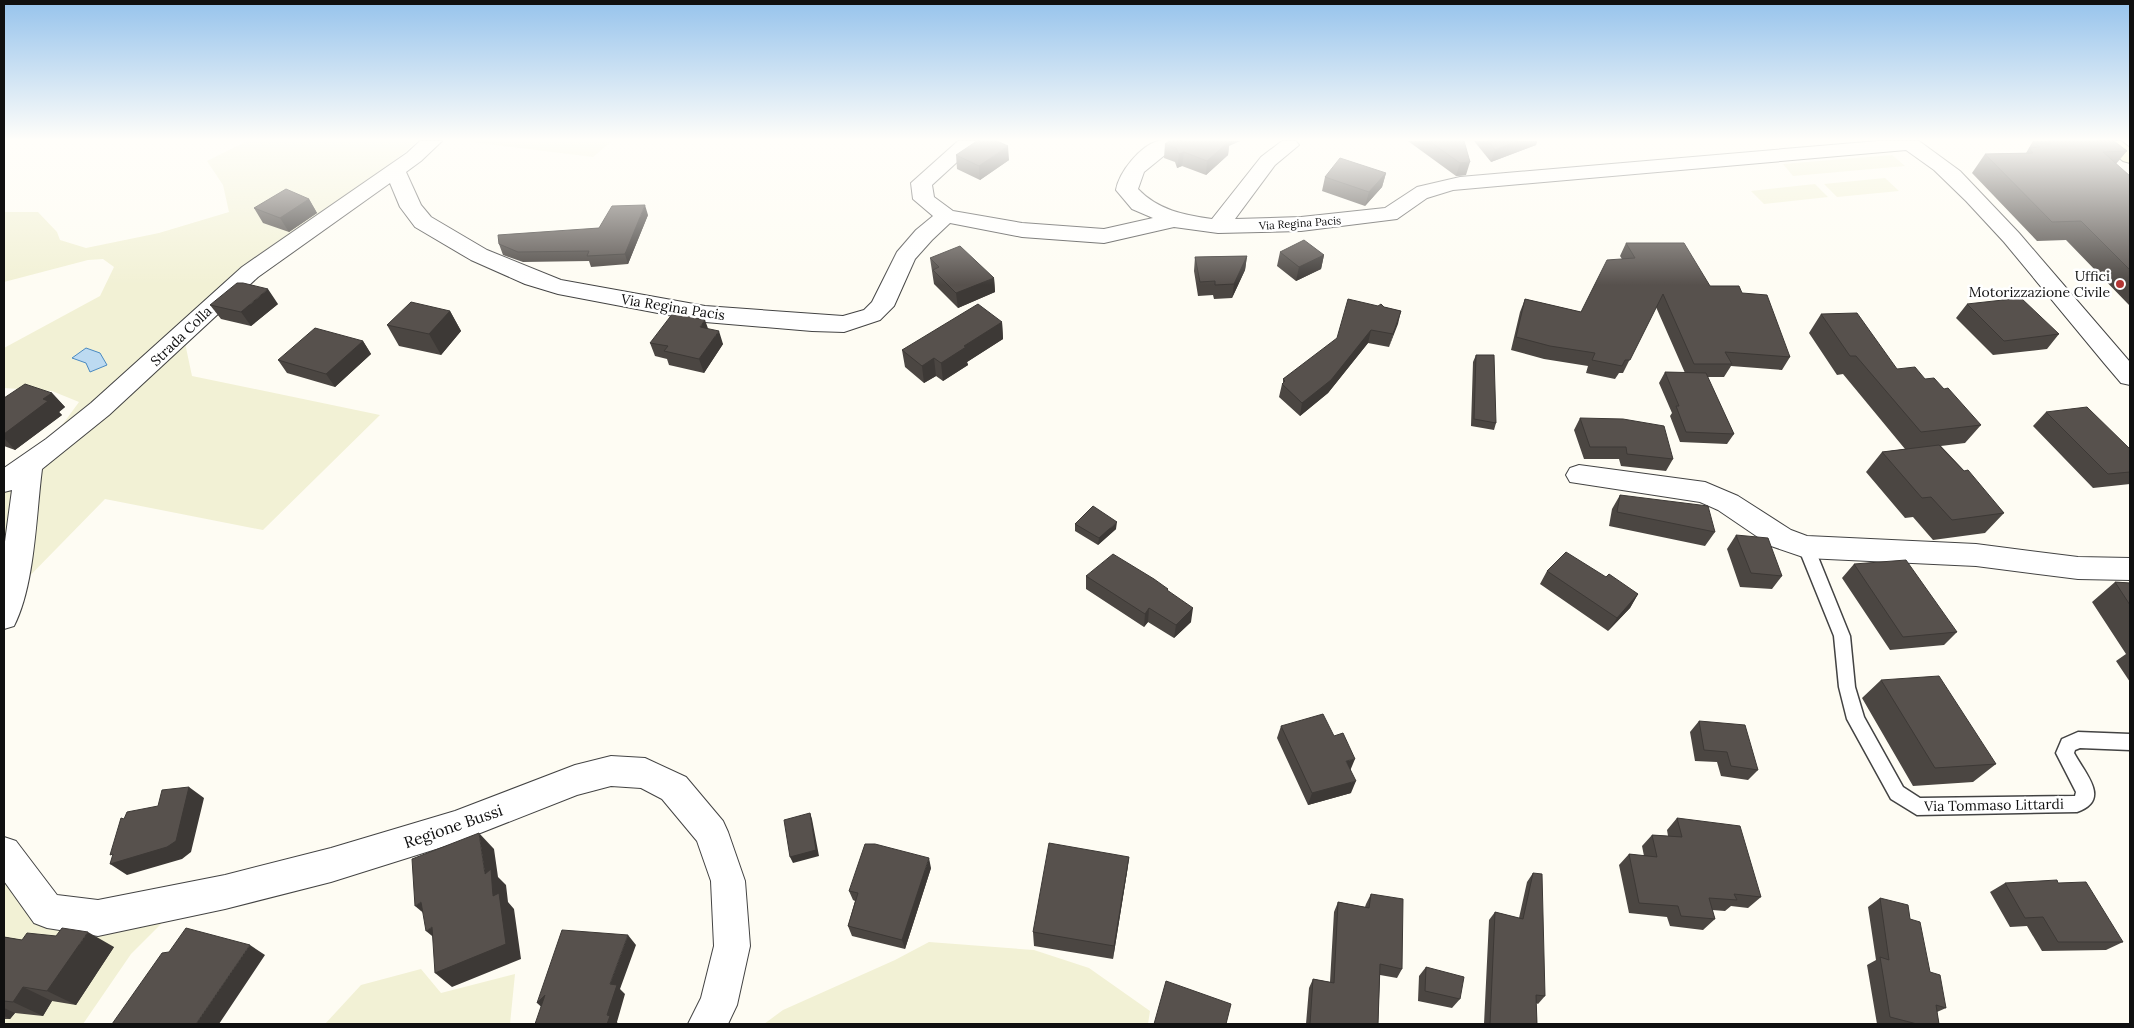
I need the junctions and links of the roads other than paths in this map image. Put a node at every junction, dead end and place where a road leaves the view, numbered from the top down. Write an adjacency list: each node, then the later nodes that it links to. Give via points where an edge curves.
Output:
1 (368, 189): 12 (street, Strada Colla, via 250,272 140,374)
2 (403, 189): 8 (street, Via Regina Pacis, via 411,207 423,222 479,255 532,279 558,287 705,314 812,323 844,324 872,316 882,306 905,257)
3 (922, 189): 8 (street, Via Regina Pacis, via 924,199)
4 (1127, 189): 9 (street, Via Regina Pacis, via 1140,204)
5 (1246, 189): 10 (street)
6 (1435, 189): 10 (street, Via Regina Pacis, via 1423,191 1400,210 1389,214 1301,224)
7 (1968, 189): 11 (street)
8 (946, 216): 9 (street, Via Regina Pacis, via 1022,230 1104,236)
9 (1174, 220): 10 (street, Via Regina Pacis)
10 (1218, 226)
11 (2130, 377)
12 (28, 464): 14 (street, Strada Colla); 17 (street, via 14,579)
13 (1579, 476): 15 (street, via 1706,492 1781,538)
14 (4, 482)
15 (1806, 547): 16 (street, via 1976,555 2078,568); 18 (lane, Via Tommaso Littardi, via 1842,636 1847,687 1856,719 1897,793 1918,807 2077,804 2086,799 2086,791 2065,753 2068,745 2078,740)
16 (2130, 569)
17 (4, 617)
18 (2130, 742)
19 (4, 853): 20 (street, Regione Bussi, via 47,911 98,918 225,892 332,865 455,827 575,780 611,771 645,773 674,788 711,832 728,881 732,946 718,1005)
20 (707, 1024)

